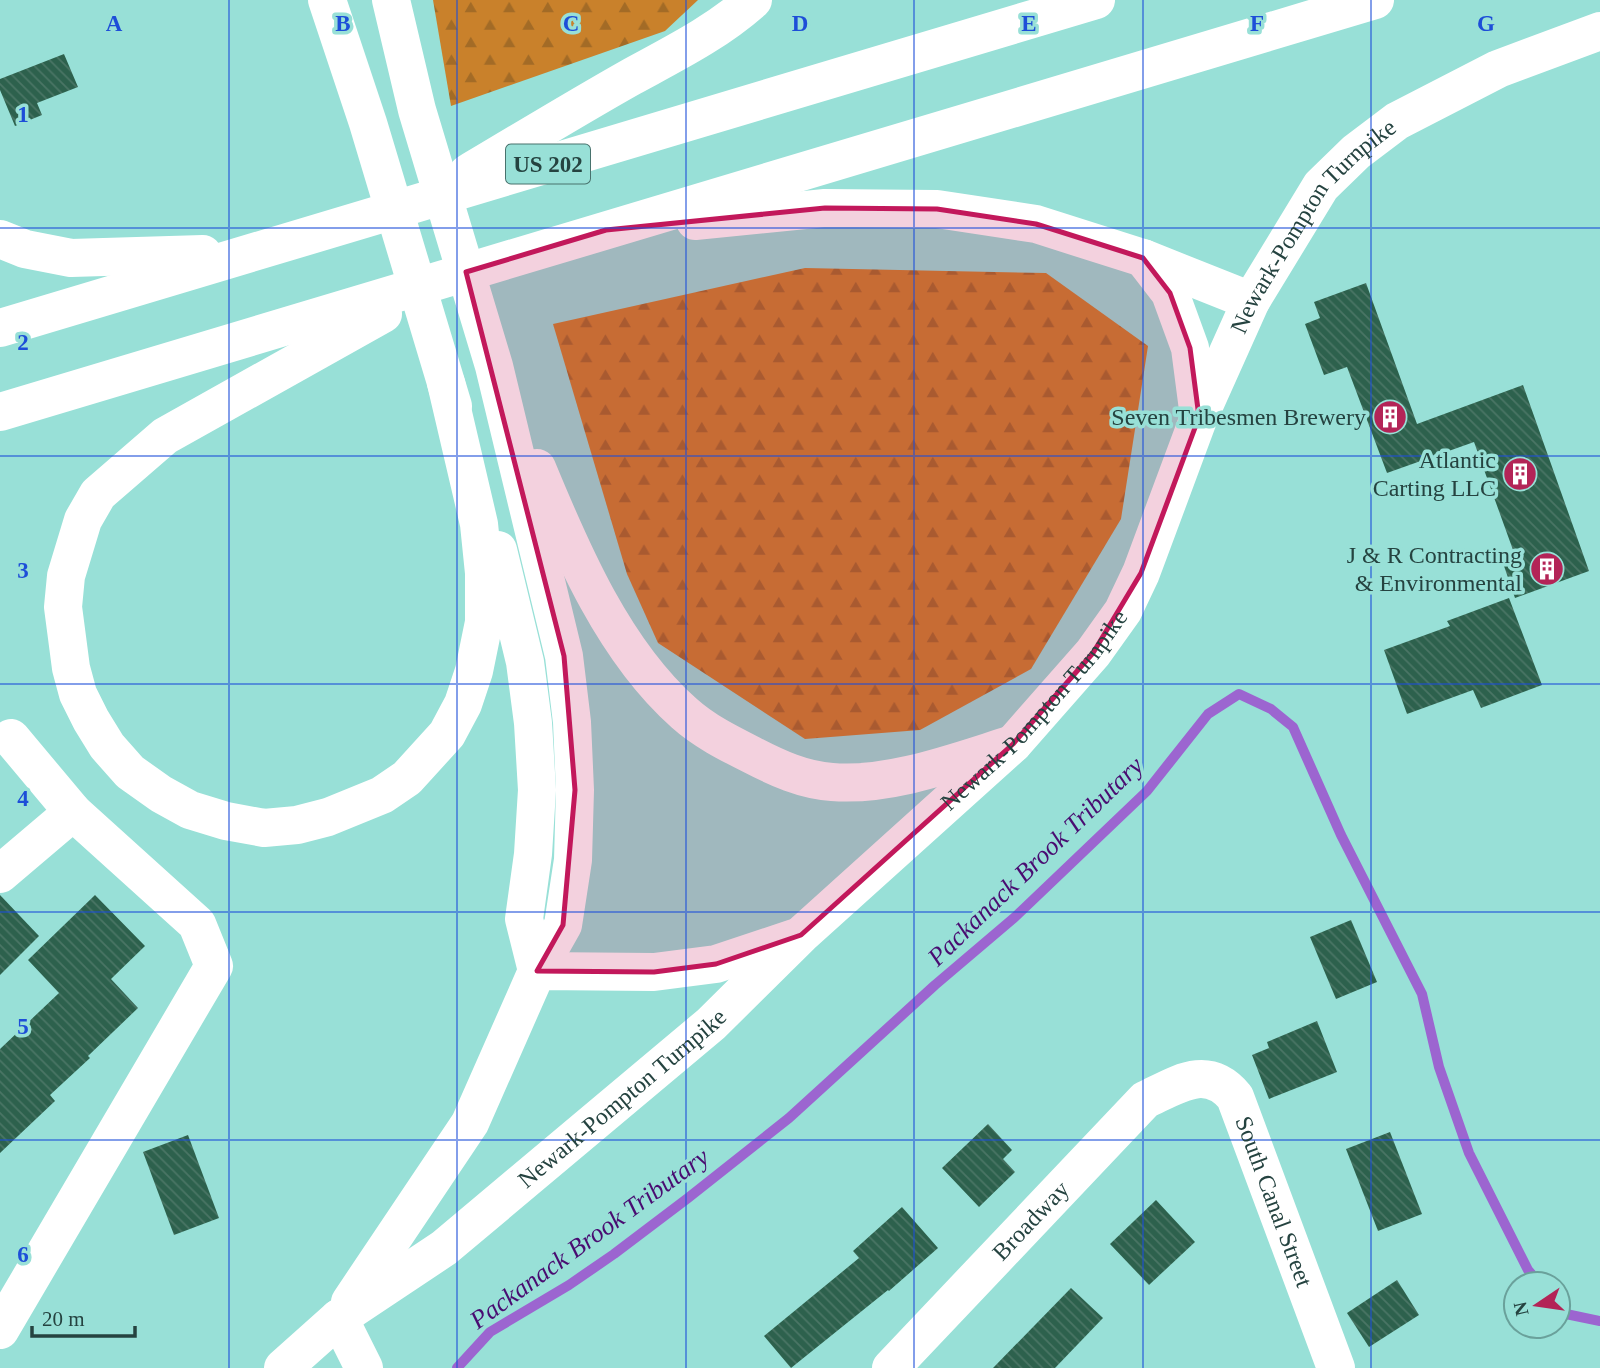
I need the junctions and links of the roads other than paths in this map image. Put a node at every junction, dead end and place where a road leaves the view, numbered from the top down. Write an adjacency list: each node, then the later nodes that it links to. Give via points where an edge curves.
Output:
1 (327, 0): 8 (main road)
2 (347, 0): 8 (main road)
3 (391, 0): 17 (main road, via 417,110)
4 (753, 0): 9 (main road, via 694,43)
5 (1096, 0): 9 (main road, US 202)
6 (1375, 0): 10 (main road)
7 (1600, 31): 15 (main road, Newark-Pompton Turnpike, via 1498,69 1396,121 1370,141 1321,187)
8 (368, 123): 18 (main road)
9 (421, 202): 12 (main road, US 202)
10 (606, 230): 13 (main road, via 825,208 937,209 1036,224); 14 (main road)
11 (0, 239): 12 (main road, via 71,258)
12 (250, 253): 16 (main road, US 202)
13 (1143, 258): 15 (main road); 20 (main road, via 1170,293 1190,348)
14 (445, 279): 18 (main road, via 164,436 98,494 83,520 69,565 63,607 78,694 107,746 130,772 190,810 264,828 297,825 382,795 407,778 447,734 474,671 484,622 479,524); 19 (main road)
15 (1251, 300): 20 (main road, Newark-Pompton Turnpike)
16 (0, 328)
17 (494, 366): 22 (main road, via 562,529 597,597 662,692 714,736 774,766 833,782 894,778); 26 (main road, Newark-Pompton Turnpike, via 564,656 572,722 573,860 563,925)
18 (446, 383): 26 (main road, via 497,548 525,662 537,790 524,919)
19 (0, 412)
20 (1199, 417): 22 (main road, Newark-Pompton Turnpike, via 1123,611 1093,653)
21 (10, 738): 23 (main road)
22 (1013, 744): 25 (main road, Newark-Pompton Turnpike)
23 (73, 812): 24 (main road); 29 (main road, via 197,924 214,966)
24 (0, 874)
25 (801, 935): 26 (main road, via 716,964 654,972); 28 (main road, Newark-Pompton Turnpike, via 711,1024 444,1248)
26 (537, 971): 28 (main road, Newark-Pompton Turnpike, via 470,1123)
27 (1178, 1085): 32 (main road, Broadway, via 1145,1100); 33 (main road, South Canal Street, via 1208,1079 1225,1085 1235,1097)
28 (340, 1318): 30 (main road, Newark-Pompton Turnpike); 31 (main road)
29 (0, 1330)
30 (283, 1368)
31 (364, 1368)
32 (891, 1368)
33 (1336, 1368)

